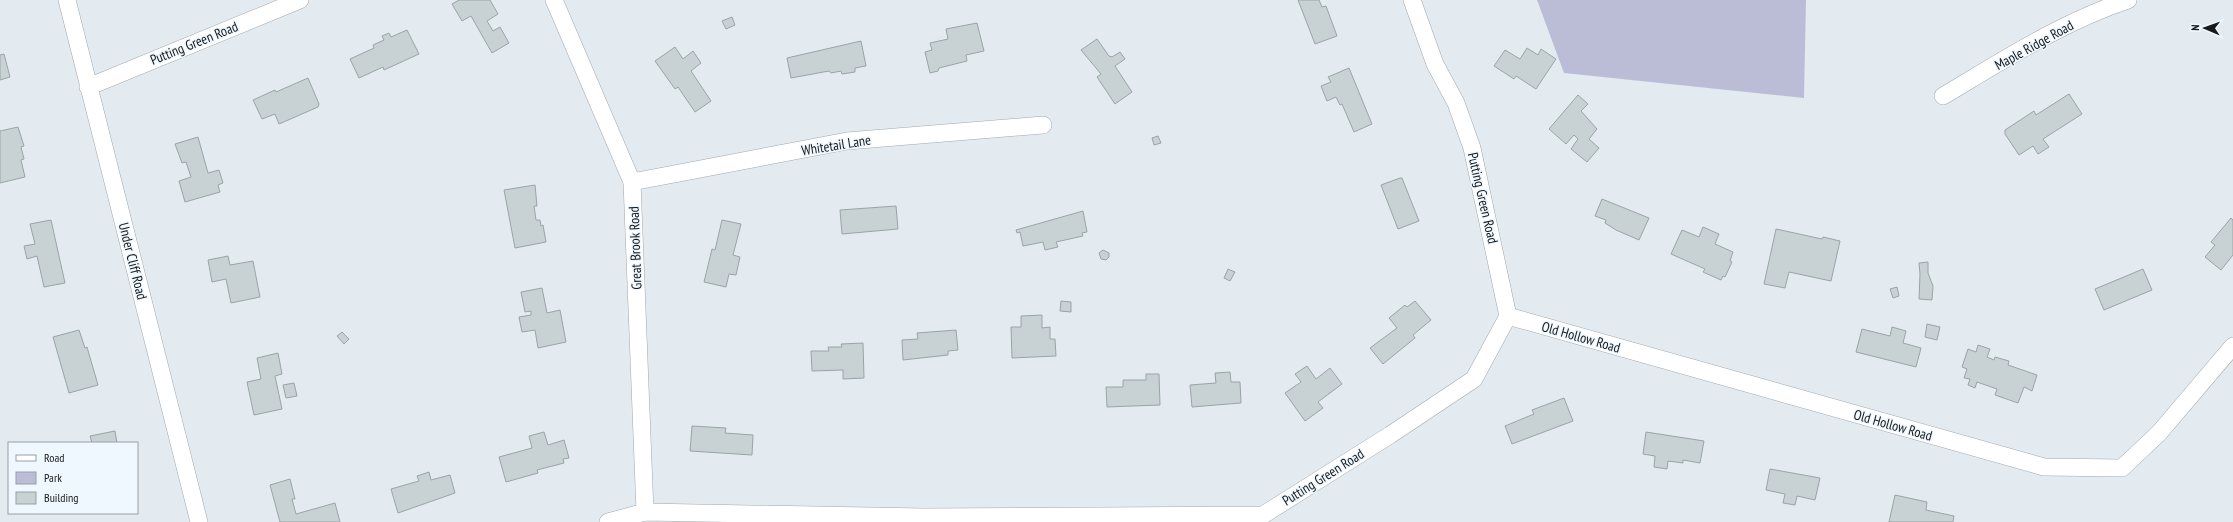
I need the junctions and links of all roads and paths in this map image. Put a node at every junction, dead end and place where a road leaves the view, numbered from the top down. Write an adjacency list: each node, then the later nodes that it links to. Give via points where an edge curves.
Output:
1 (67, 0): 6 (street, Under Cliff Road)
2 (300, 0): 6 (street, Putting Green Road)
3 (554, 0): 9 (street, Great Brook Road)
4 (1412, 0): 10 (street, Putting Green Road, via 1435,64 1456,103 1472,148)
5 (2128, 0): 7 (street, Maple Ridge Road, via 2094,12 2060,29)
6 (88, 86): 13 (street, Under Cliff Road)
7 (1943, 96)
8 (1043, 125): 9 (street, Whitetail Lane, via 848,141)
9 (632, 182): 12 (street, Great Brook Road)
10 (1508, 316): 11 (street, Old Hollow Road, via 2044,467 2122,468 2159,432); 12 (street, Putting Green Road, via 1474,379 1263,515 923,517)
11 (2233, 346)
12 (645, 512): 14 (street, Putting Green Road)
13 (199, 522)
14 (608, 522)

